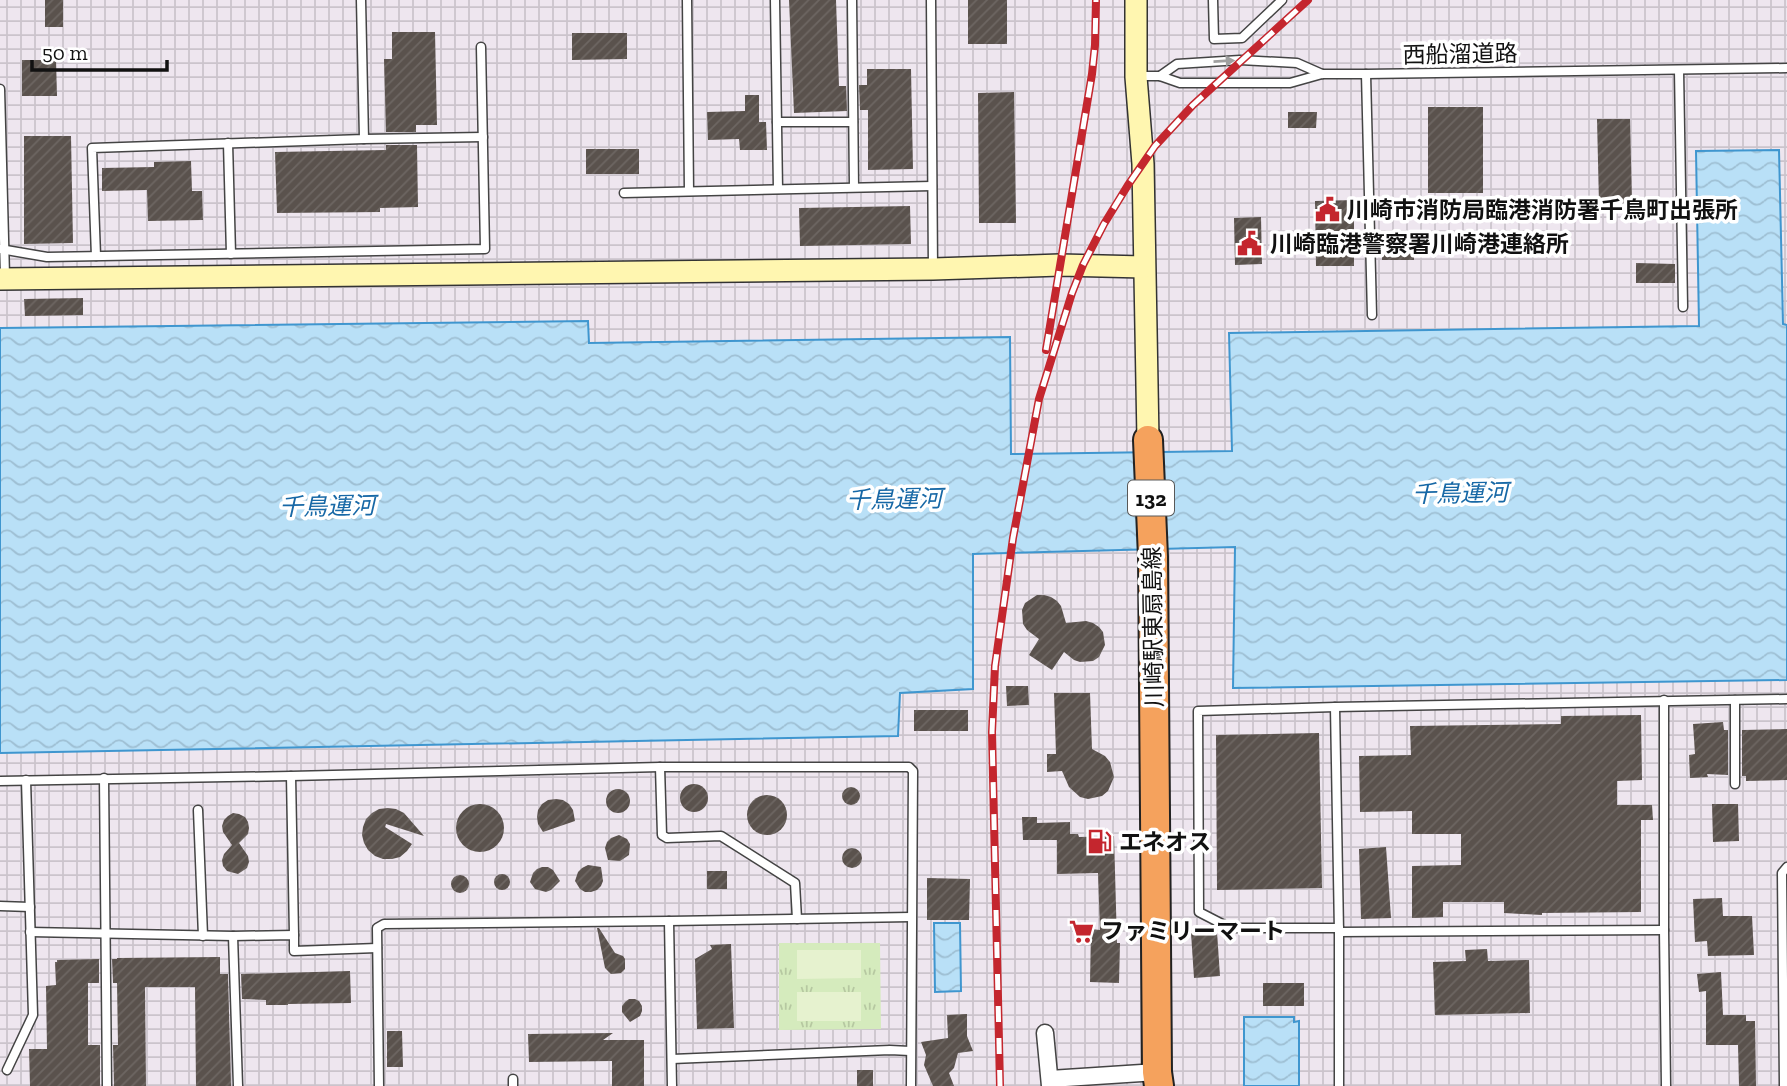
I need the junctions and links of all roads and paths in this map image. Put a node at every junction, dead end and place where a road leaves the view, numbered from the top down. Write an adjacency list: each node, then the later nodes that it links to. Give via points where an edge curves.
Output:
1 (361, 0): 20 (lane)
2 (687, 0): 25 (lane)
3 (775, 0): 17 (lane)
4 (852, 0): 18 (lane)
5 (930, 0): 22 (lane)
6 (1136, 0): 14 (street, 川崎駅東扇島線)
7 (1213, 0): 8 (lane, via 1214,39 1242,38)
8 (1282, 0)
9 (481, 47): 19 (lane)
10 (1787, 68): 11 (lane, 西船溜道路)
11 (1679, 70): 13 (lane, 西船溜道路); 33 (lane)
12 (1322, 74): 13 (lane, 西船溜道路); 15 (lane, 西船溜道路, via 1290,83 1180,83); 15 (lane, one-way to 12, via 1178,64 1240,60 1297,63)
13 (1366, 74): 34 (lane)
14 (1136, 76): 15 (lane, 西船溜道路); 30 (street, 川崎駅東扇島線 / 132)
15 (1160, 76)
16 (0, 89): 27 (lane)
17 (777, 122): 18 (lane); 24 (lane)
18 (853, 122): 23 (lane)
19 (483, 137): 20 (lane); 28 (lane, via 485,249)
20 (364, 139): 21 (lane)
21 (228, 143): 28 (lane); 29 (lane, via 92,148)
22 (932, 186): 23 (lane); 31 (lane)
23 (854, 187): 24 (lane)
24 (778, 189): 25 (lane)
25 (689, 191): 26 (lane)
26 (624, 193)
27 (2, 249): 29 (lane, via 47,257); 32 (lane)
28 (231, 254): 29 (lane)
29 (96, 256)
30 (1144, 267): 31 (street); 35 (street, 川崎駅東扇島線 / 132)
31 (933, 269): 32 (street)
32 (3, 279)
33 (1684, 307)
34 (1372, 315)
35 (1148, 440): 65 (highway, 川崎駅東扇島線 / 132)
36 (1735, 699): 37 (lane); 38 (lane); 45 (lane)
37 (1787, 699)
38 (1664, 700): 39 (lane); 54 (lane)
39 (1335, 707): 53 (lane); 53 (lane, via 1198,711 1199,912 1230,928)
40 (660, 767): 41 (lane); 50 (lane, via 909,767 913,771); 51 (lane, via 662,835 721,836 795,883)
41 (291, 776): 42 (lane); 57 (lane)
42 (104, 778): 44 (lane); 56 (lane)
43 (0, 780): 44 (lane)
44 (26, 780): 49 (lane)
45 (1735, 783)
46 (198, 810): 58 (lane)
47 (1787, 867): 74 (lane, via 1782,873)
48 (0, 906): 49 (lane)
49 (30, 907): 55 (lane)
50 (911, 917): 51 (lane); 62 (lane)
51 (797, 919): 52 (lane)
52 (668, 921): 60 (lane, via 384,924 377,928); 63 (lane)
53 (1339, 930): 54 (lane); 72 (lane)
54 (1664, 930): 73 (lane)
55 (30, 932): 56 (lane); 64 (lane, via 33,1015)
56 (106, 934): 58 (lane); 67 (lane)
57 (294, 935): 59 (lane); 60 (lane, via 294,951)
58 (203, 936): 59 (lane)
59 (233, 936): 68 (lane)
60 (377, 948): 69 (lane)
61 (1045, 1033): 66 (street)
62 (910, 1051): 63 (lane); 71 (lane)
63 (672, 1059): 70 (lane)
64 (7, 1070)
65 (1158, 1079): 66 (street)
66 (1050, 1083)
67 (107, 1086)
68 (238, 1086)
69 (379, 1086)
70 (672, 1086)
71 (911, 1086)
72 (1339, 1086)
73 (1666, 1086)
74 (1784, 1086)

